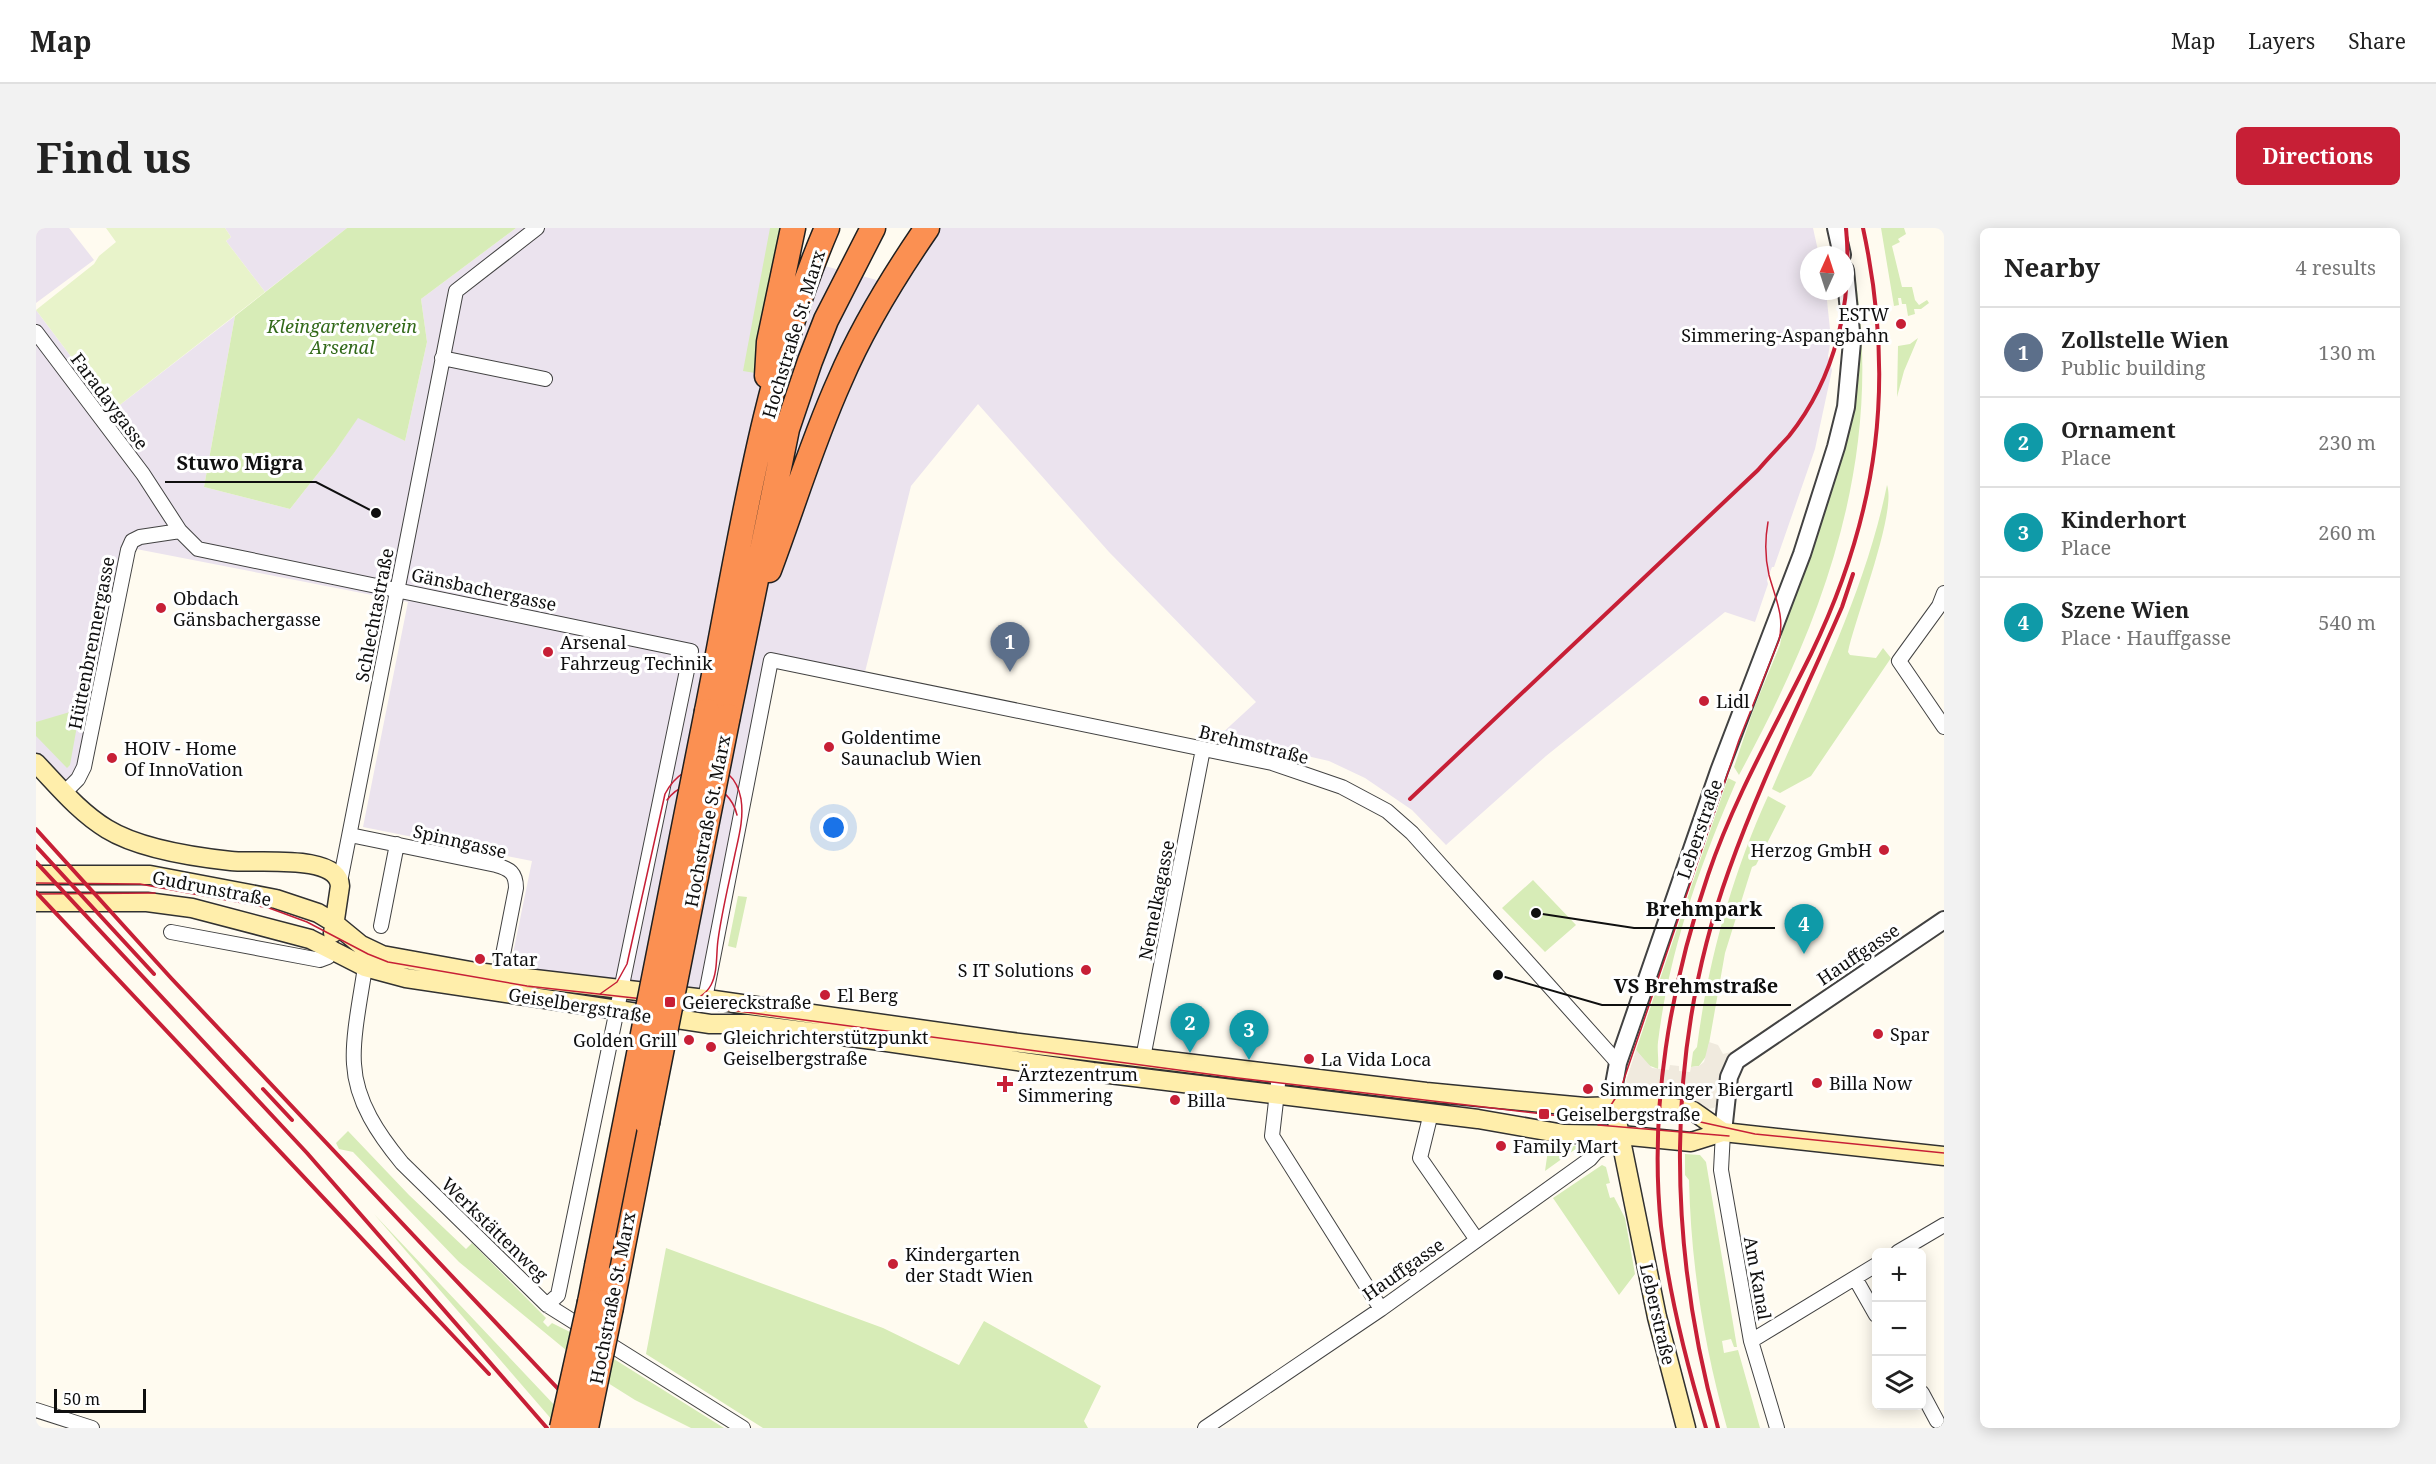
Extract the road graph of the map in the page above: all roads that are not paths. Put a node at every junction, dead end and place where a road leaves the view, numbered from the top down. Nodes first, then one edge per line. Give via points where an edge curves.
1 (537, 228) edge
2 (794, 228) edge
3 (827, 228) edge
4 (873, 228) edge
5 (927, 228) edge
6 (1836, 228) edge
7 (1840, 246) edge
8 (1848, 300) edge
9 (36, 332) edge
10 (442, 358) junction
11 (545, 380) dead end
12 (763, 434) junction
13 (180, 531) junction
14 (198, 549) joint
15 (397, 589) junction
16 (1944, 593) edge
17 (742, 642) junction
18 (1944, 727) edge
19 (1203, 749) junction
20 (36, 763) edge
21 (64, 793) junction
22 (350, 835) junction
23 (397, 844) junction
24 (36, 875) edge
25 (340, 882) junction
26 (36, 902) edge
27 (1944, 920) edge
28 (333, 922) junction
29 (381, 926) dead end
30 (171, 932) dead end
31 (332, 948) junction
32 (369, 959) junction
33 (499, 975) junction
34 (621, 988) junction
35 (705, 999) junction
36 (617, 1010) junction
37 (1143, 1058) junction
38 (1618, 1063) junction
39 (1279, 1075) junction
40 (1276, 1094) junction
41 (1614, 1106) junction
42 (1431, 1113) junction
43 (1723, 1132) junction
44 (1620, 1136) junction
45 (1944, 1156) edge
46 (1944, 1225) edge
47 (1477, 1240) junction
48 (1905, 1248) edge
49 (1872, 1267) edge
50 (1855, 1278) junction
51 (547, 1305) junction
52 (1381, 1309) junction
53 (1872, 1309) edge
54 (1751, 1341) junction
55 (1926, 1401) edge
56 (36, 1410) edge
57 (1936, 1422) edge
58 (92, 1428) edge
59 (562, 1428) edge
60 (586, 1428) edge
61 (743, 1428) edge
62 (1206, 1428) edge
63 (1686, 1428) edge
64 (1777, 1428) edge

1 - 10 street, Schlechtastraße via 456,291
2 - 12 highway via 769,342
3 - 12 highway, Hochstraße St. Marx via 795,315
4 - 17 highway, Hochstraße St. Marx via 826,320 798,394 777,472
5 - 17 highway via 863,331 840,379
6 - 7 street
8 - 38 street, Leberstraße via 1851,342 1846,407 1836,447 1802,554 1719,771
9 - 13 street, Faradaygasse via 143,474
10 - 11 street
10 - 15 street, Schlechtastraße
12 - 59 highway, Hochstraße St. Marx, bridge
13 - 14 street, Faradaygasse
13 - 21 street, Hüttenbrennergasse via 140,537 127,552 83,771
14 - 15 street, Gänsbachergasse
15 - 22 street, Schlechtastraße
15 - 34 street, Gänsbachergasse via 691,651
16 - 18 street via 1939,606 1899,661
17 - 60 highway, Hochstraße St. Marx, bridge
19 - 35 street, Brehmstraße via 771,660
19 - 37 street, Nemelkagasse
19 - 38 street, Brehmstraße via 1272,763 1342,786 1387,811 1412,833
20 - 21 main road
21 - 25 main road via 96,822 132,841 226,861 316,865 333,872
22 - 23 street, Spinngasse
22 - 25 street, Schlechtastraße
23 - 29 street
23 - 33 street, Spinngasse via 496,865 513,874 516,888
24 - 28 main road, Gudrunstraße via 150,875 287,902
25 - 28 main road
26 - 31 main road, Gudrunstraße via 175,904
27 - 43 street, Hauffgasse via 1736,1061 1729,1077
28 - 31 main road
28 - 32 main road, Gudrunstraße via 362,945
30 - 31 street via 320,960 328,957
31 - 32 main road, Gudrunstraße
32 - 33 main road, Geiselbergstraße via 395,958
32 - 36 main road, Geiselbergstraße via 406,978
32 - 51 street, Werkstättenweg via 354,1065 374,1126 402,1163
33 - 34 main road, Geiselbergstraße
34 - 35 main road, Geiselbergstraße
34 - 36 street
35 - 37 main road, Geiselbergstraße
36 - 40 main road, Geiselbergstraße
36 - 51 street via 558,1296
37 - 39 main road, Geiselbergstraße
38 - 41 street, Leberstraße
39 - 40 street
39 - 41 main road, Geiselbergstraße via 1492,1099
40 - 42 main road, Geiselbergstraße
40 - 52 street via 1272,1136
41 - 43 main road, Geiselbergstraße via 1656,1105 1693,1111
41 - 44 main road, Leberstraße
42 - 44 main road, Geiselbergstraße via 1564,1134
42 - 47 street via 1420,1158
43 - 44 main road, Geiselbergstraße via 1691,1142
43 - 45 main road, Geiselbergstraße
43 - 54 street, Am Kanal via 1721,1170
44 - 47 street, Hauffgasse
44 - 63 main road, Leberstraße via 1657,1317
46 - 48 street
47 - 52 street, Hauffgasse
49 - 50 street
50 - 53 street
50 - 54 street
51 - 61 street, Werkstättenweg
52 - 62 street, Hauffgasse
54 - 64 street, Am Kanal
55 - 57 street
56 - 58 street

